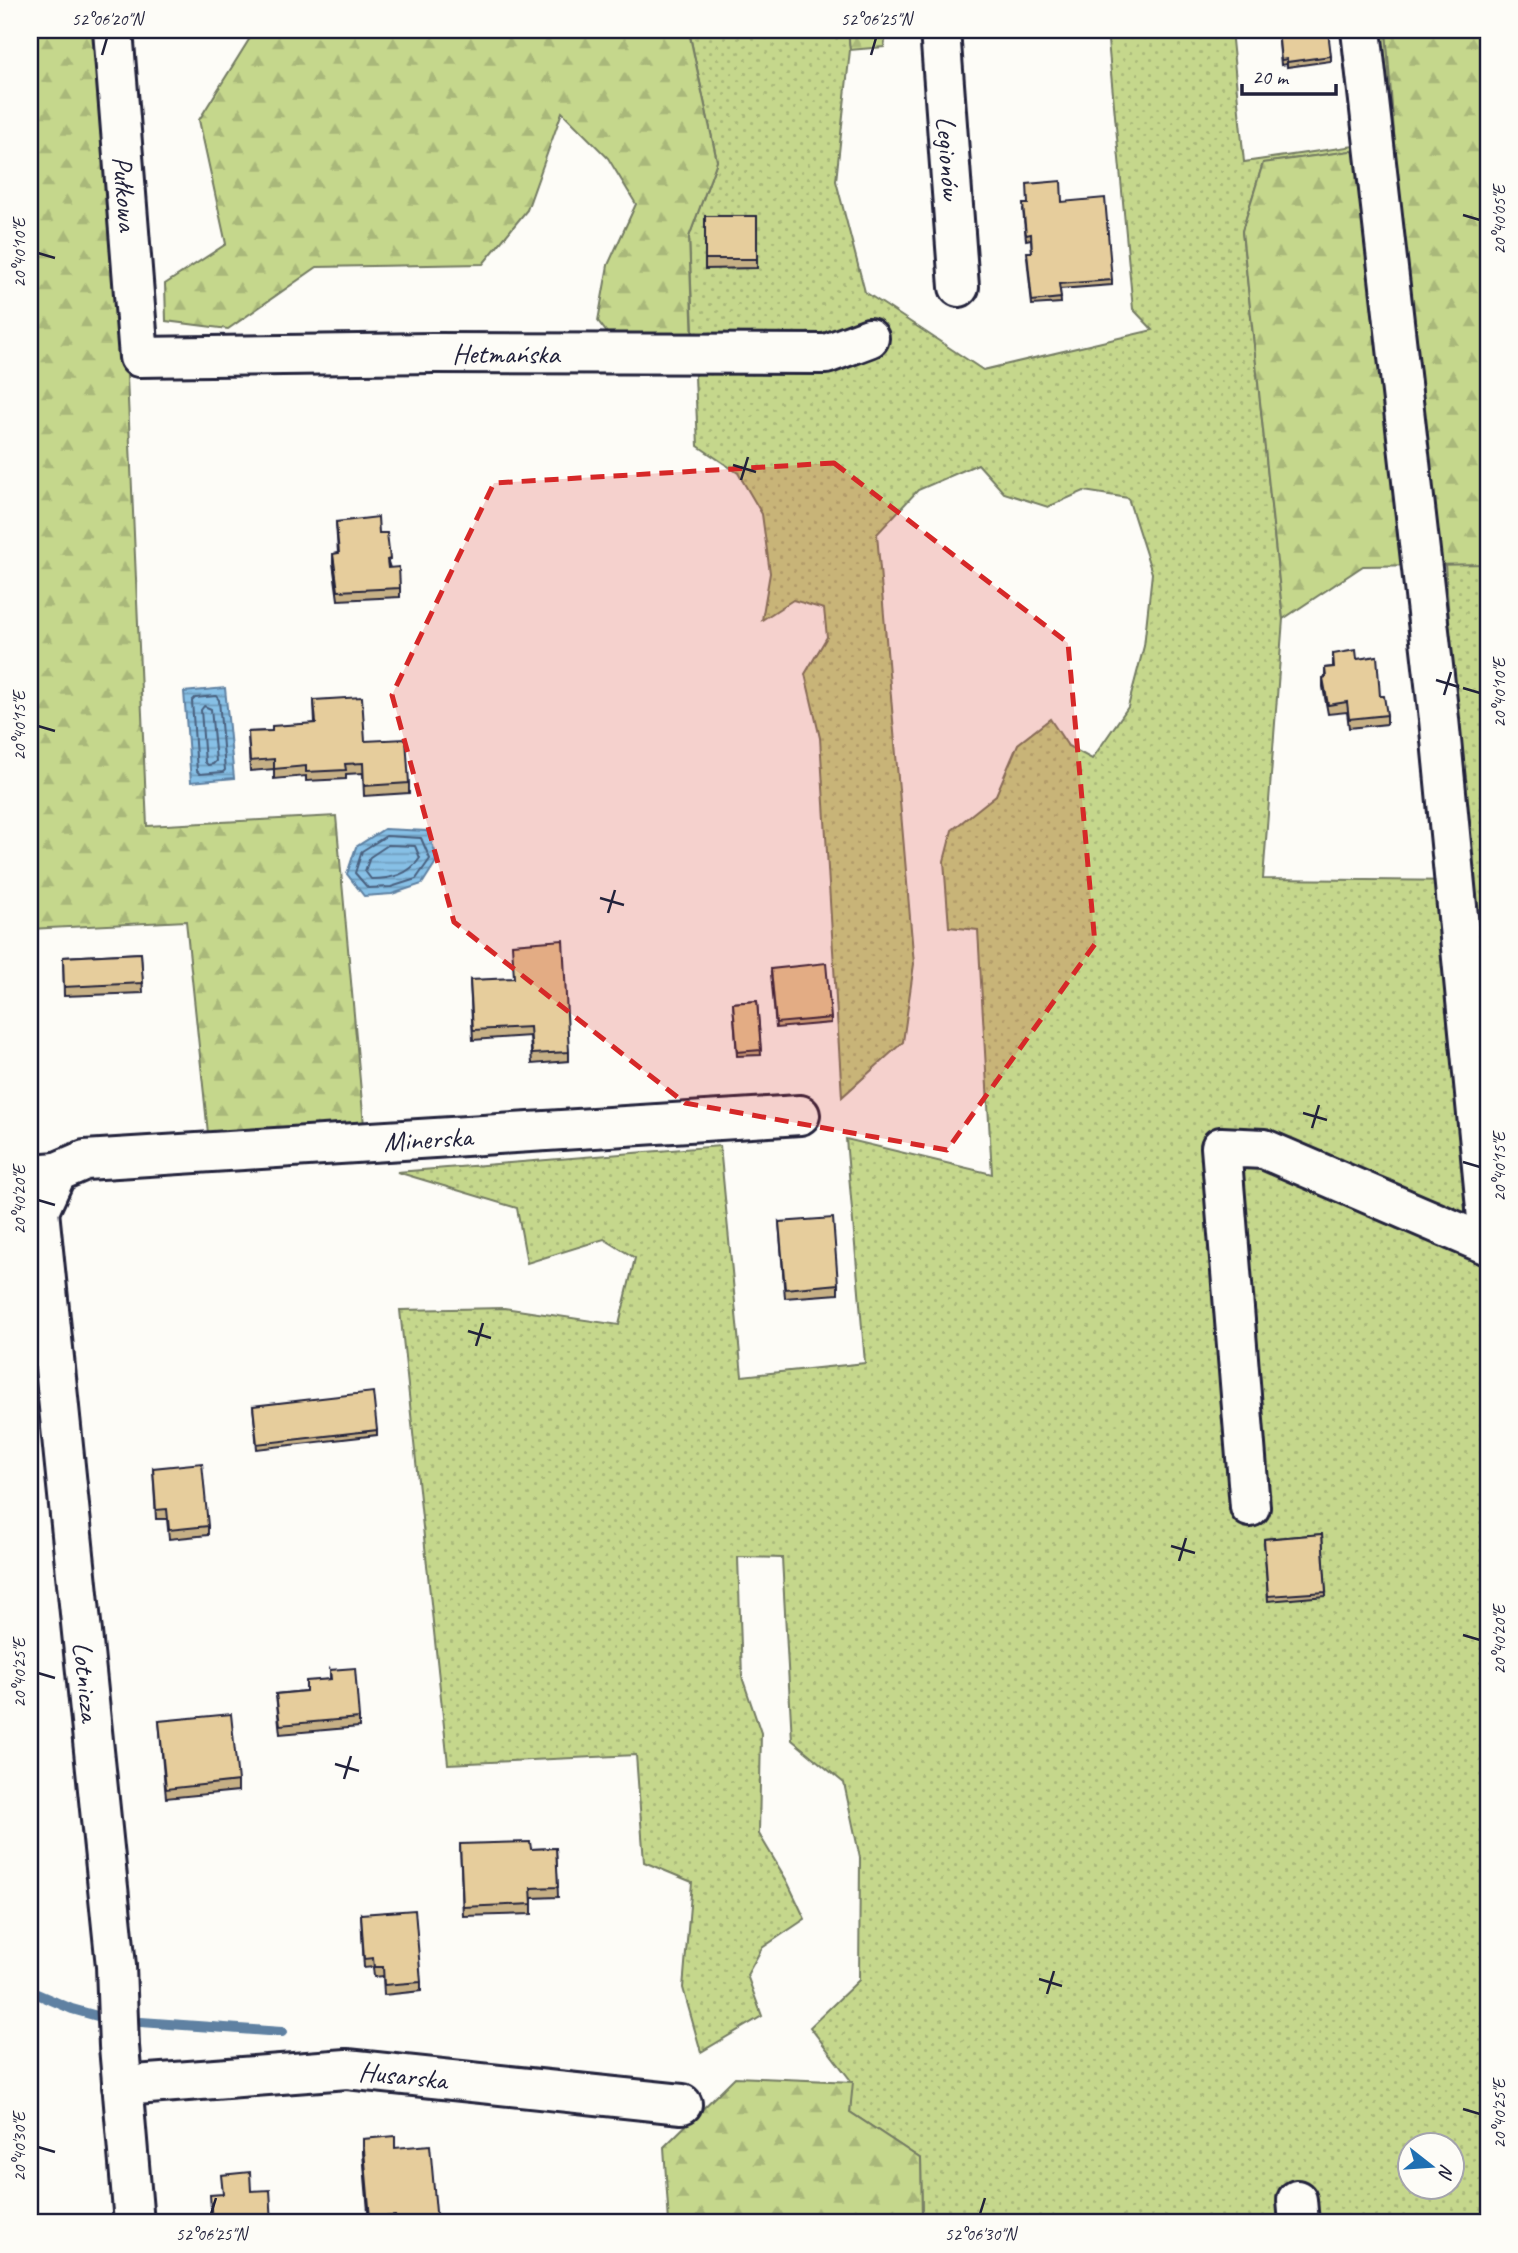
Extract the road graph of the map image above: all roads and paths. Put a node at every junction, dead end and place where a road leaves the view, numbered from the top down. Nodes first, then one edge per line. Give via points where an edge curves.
1 (113, 30) edge
2 (940, 30) edge
3 (1361, 30) edge
4 (959, 287) dead end
5 (869, 338) dead end
6 (139, 357) joint
7 (800, 1115) dead end
8 (43, 1173) edge
9 (1488, 1229) edge
10 (1488, 1245) edge
11 (1250, 1507) dead end
12 (122, 2085) junction
13 (682, 2104) dead end
14 (134, 2223) edge

1 - 6 street, Pułkowa
2 - 4 street, Legionów
3 - 9 street via 1439,719
5 - 6 street, Hetmańska via 826,354
7 - 8 street, Minerska via 85,1160
8 - 12 street, Lotnicza via 38,1211 116,1966
10 - 11 street via 1264,1149 1220,1147
12 - 13 street, Husarska via 347,2069
12 - 14 street, Lotnicza

